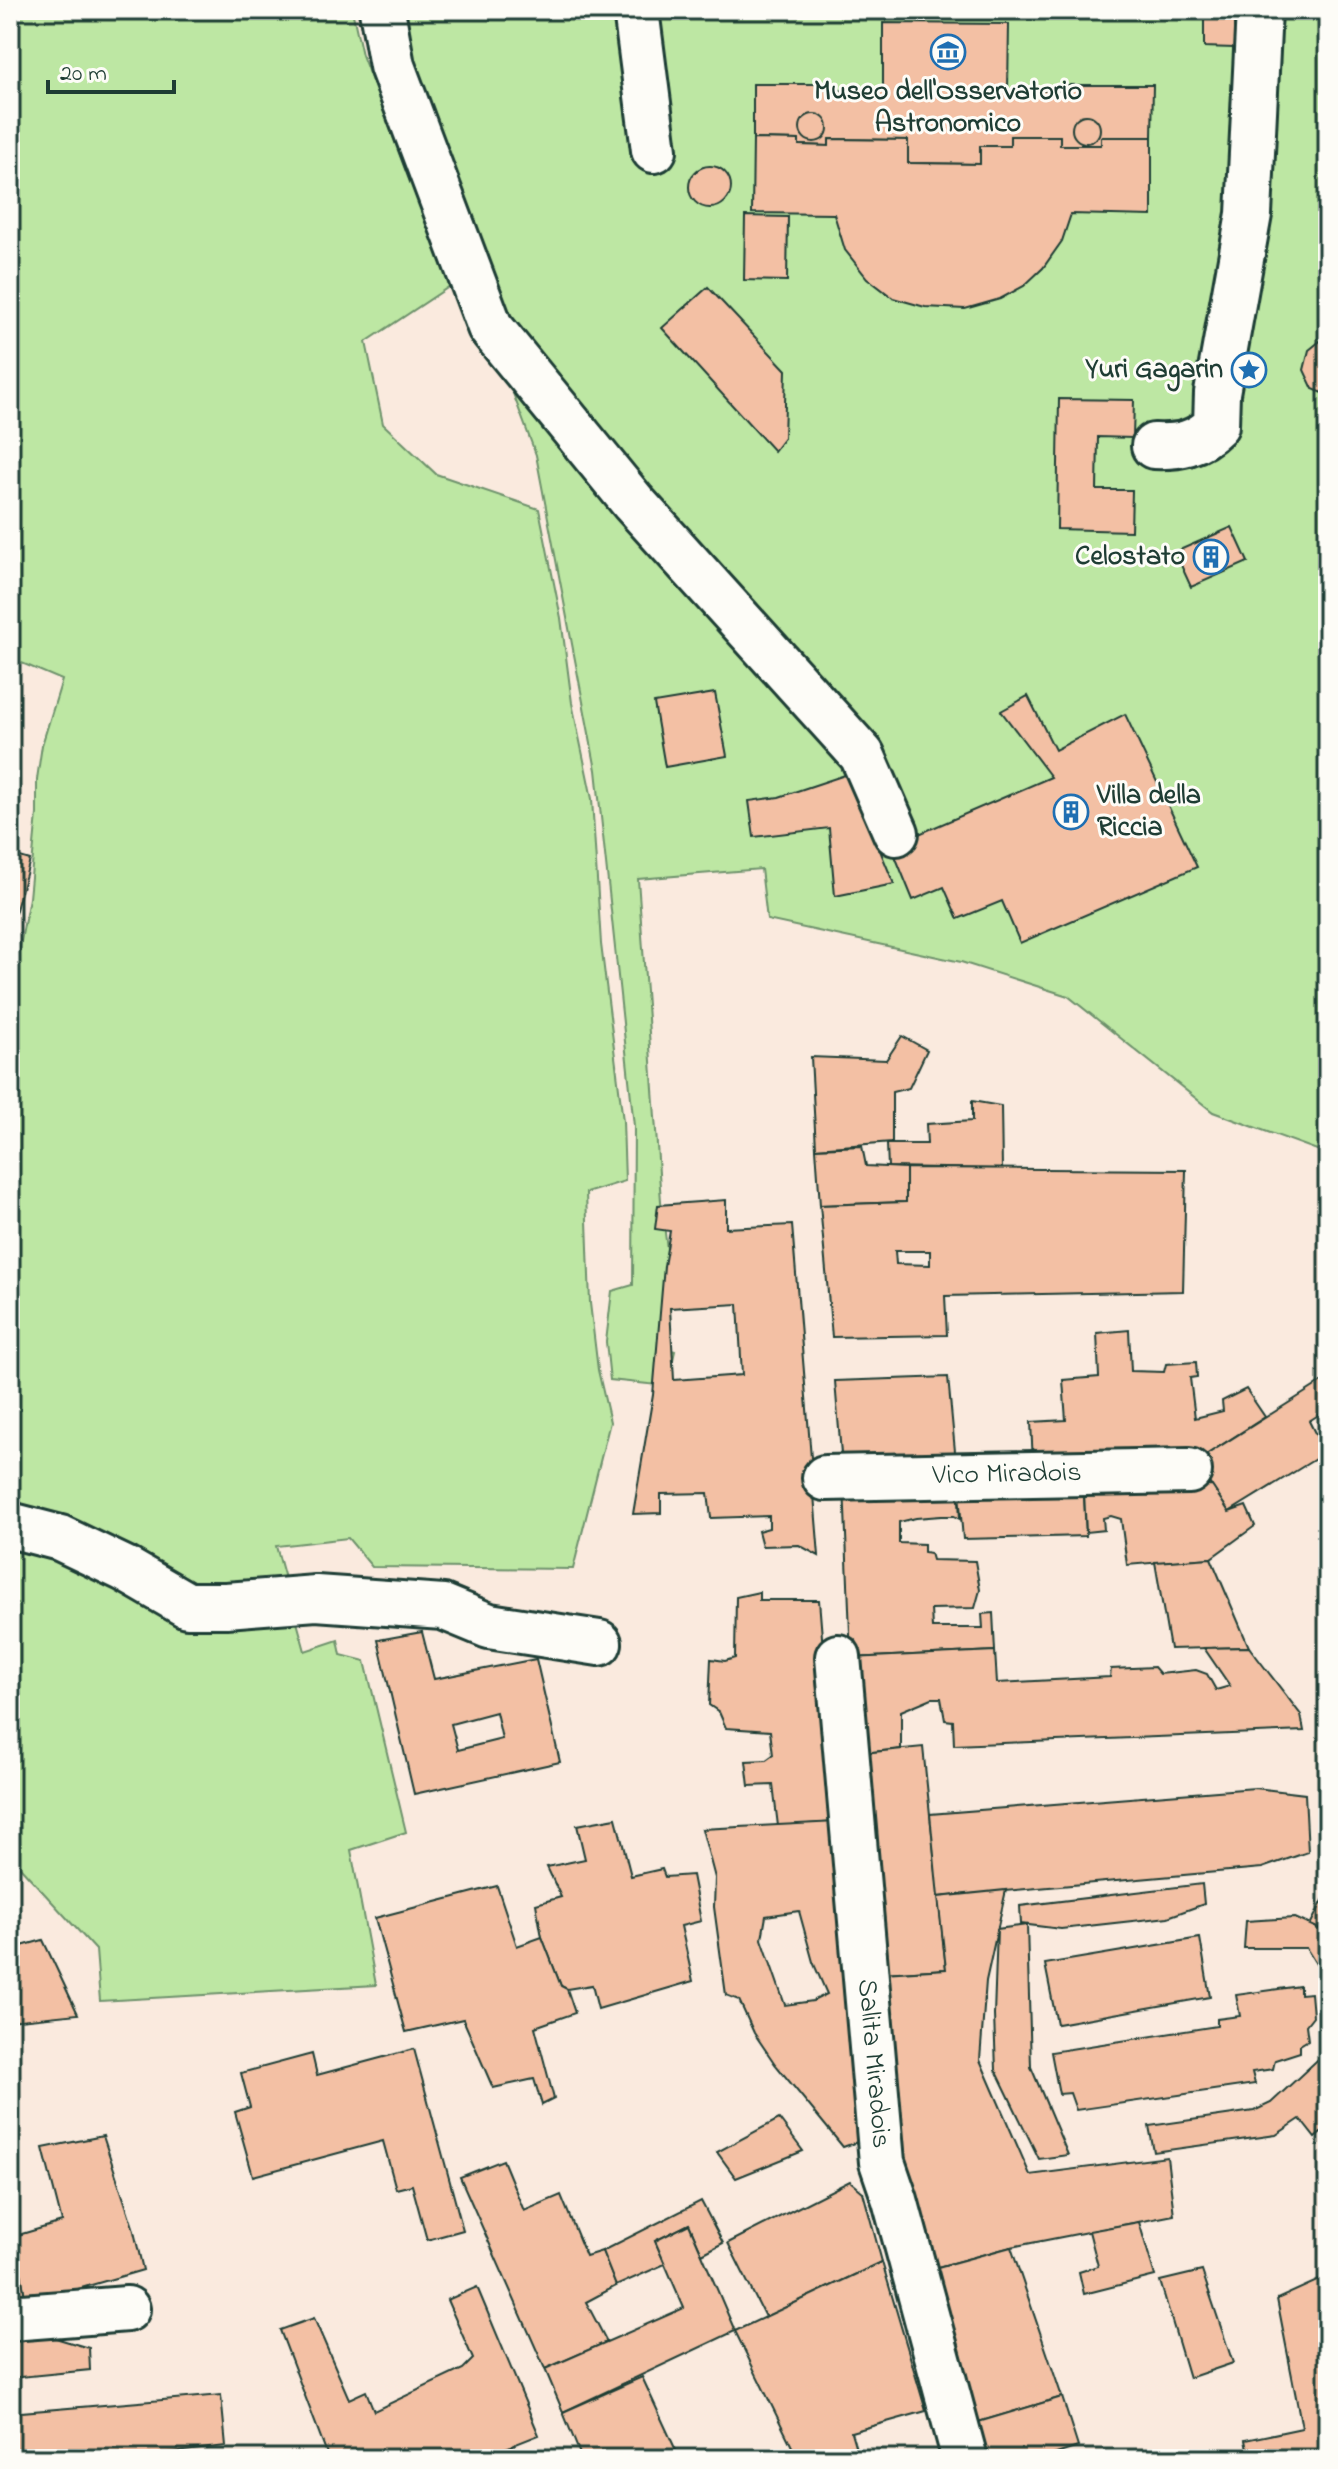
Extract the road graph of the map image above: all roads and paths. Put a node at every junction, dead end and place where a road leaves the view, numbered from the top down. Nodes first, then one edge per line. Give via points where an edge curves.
1 (382, 10) edge
2 (636, 10) edge
3 (1259, 10) edge
4 (654, 150) dead end
5 (1154, 446) dead end
6 (896, 833) dead end
7 (1189, 1471) dead end
8 (825, 1478) dead end
9 (10, 1525) edge
10 (599, 1643) dead end
11 (838, 1657) dead end
12 (127, 2309) dead end
13 (10, 2318) edge
14 (965, 2459) edge

1 - 6 street via 392,66 490,327 633,502 862,755
2 - 4 street
3 - 5 street via 1249,214 1216,425 1188,444
7 - 8 street, Vico Miradois
9 - 10 street via 60,1538 187,1605 316,1598 443,1607 489,1626
11 - 14 street, Salita Miradois via 882,2162
12 - 13 street

